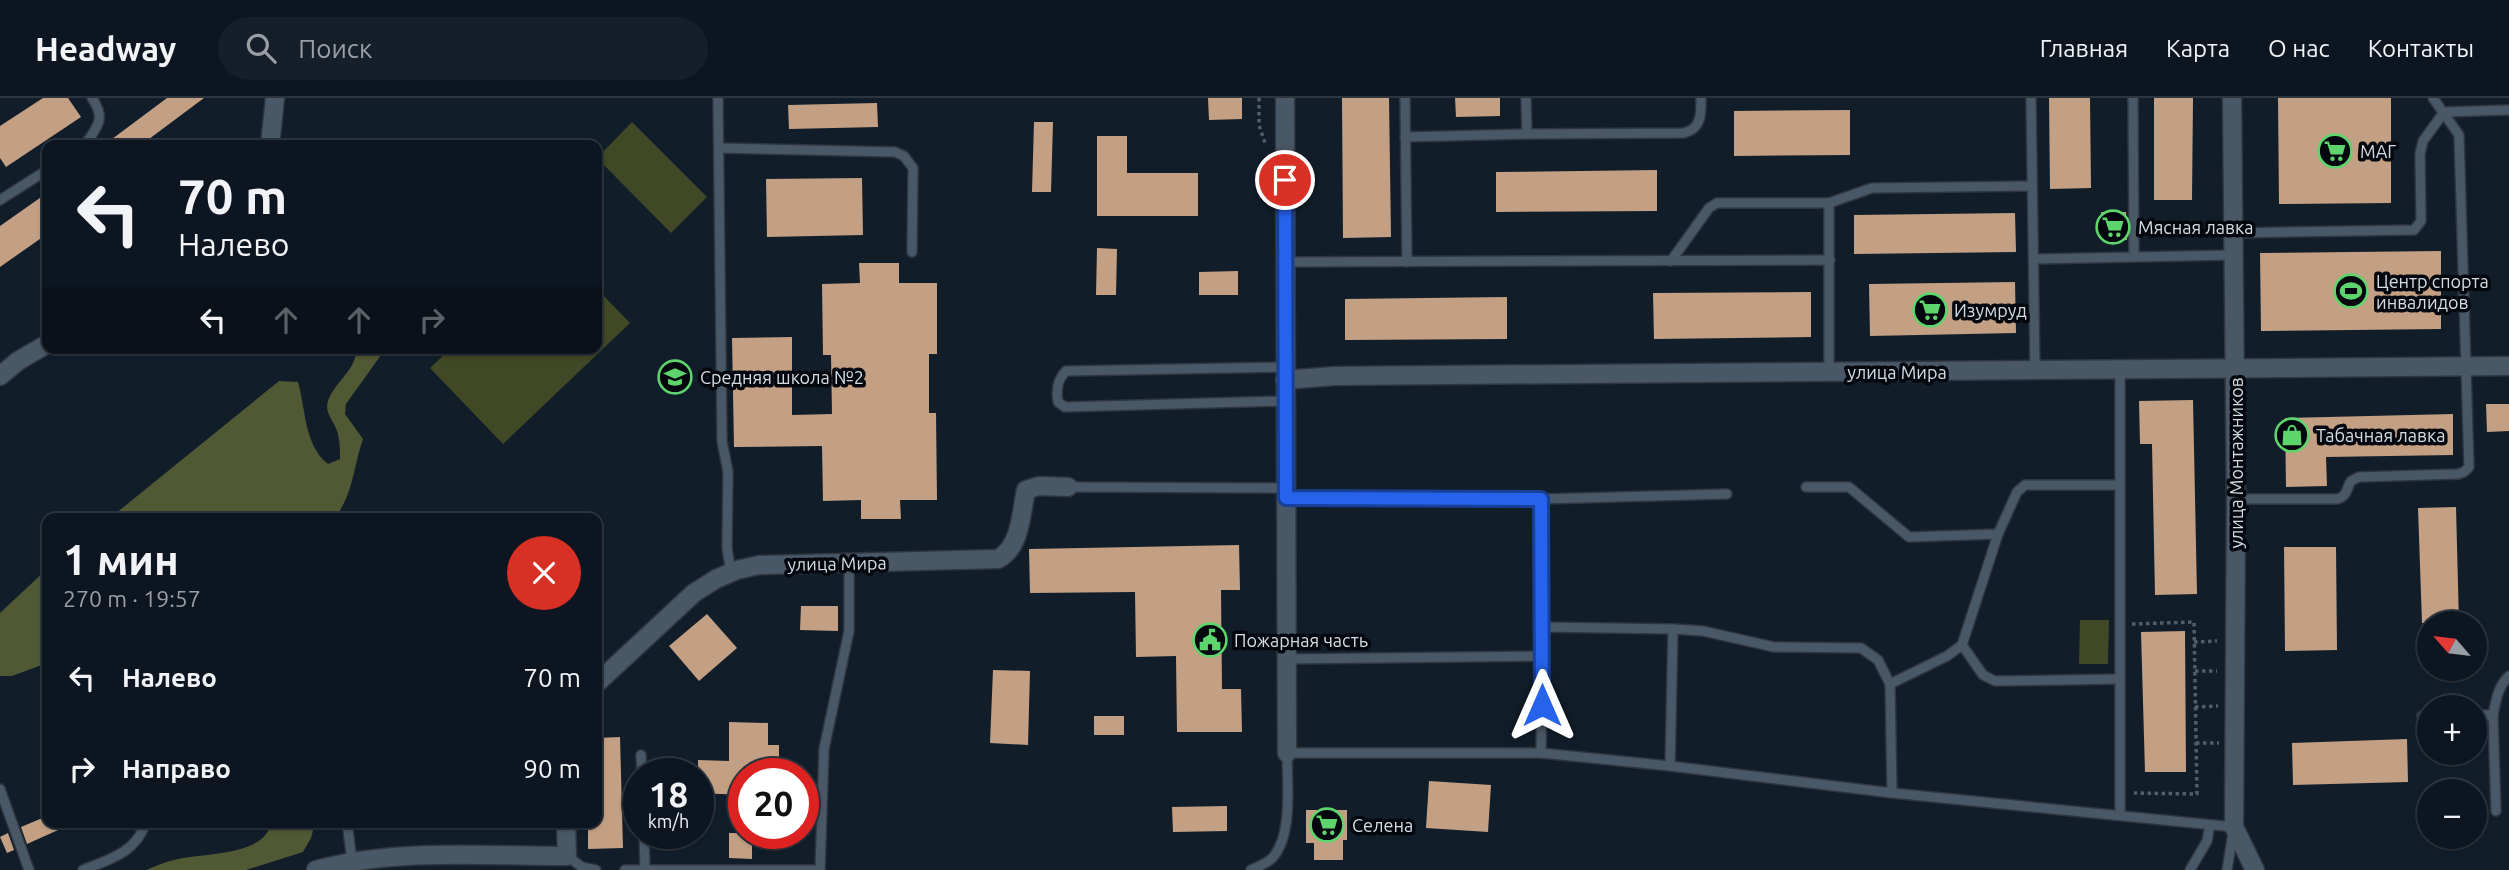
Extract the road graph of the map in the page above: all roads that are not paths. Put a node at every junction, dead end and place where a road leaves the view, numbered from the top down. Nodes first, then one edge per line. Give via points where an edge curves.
1 (92, 98) edge
2 (275, 98) edge
3 (718, 98) edge
4 (1285, 98) edge
5 (1405, 98) edge
6 (1526, 98) edge
7 (1701, 98) edge
8 (2031, 98) edge
9 (2133, 98) edge
10 (2232, 98) edge
11 (2432, 98) edge
12 (2509, 110) edge
13 (2444, 112) junction
14 (1527, 134) junction
15 (1405, 138) junction
16 (88, 140) edge
17 (270, 140) edge
18 (720, 148) junction
19 (42, 173) edge
20 (2032, 186) junction
21 (0, 200) edge
22 (1829, 203) junction
23 (2233, 233) junction
24 (912, 252) dead end
25 (2233, 255) junction
26 (2134, 257) junction
27 (2034, 259) junction
28 (1830, 260) junction
29 (1671, 261) junction
30 (1286, 262) junction
31 (1407, 262) junction
32 (42, 347) edge
33 (2509, 366) edge
34 (2466, 367) junction
35 (2236, 369) junction
36 (2120, 370) junction
37 (2035, 371) junction
38 (1829, 372) junction
39 (1285, 374) junction
40 (0, 376) edge
41 (1286, 401) junction
42 (2120, 485) junction
43 (1806, 487) dead end
44 (1068, 488) joint
45 (1286, 493) junction
46 (1727, 494) dead end
47 (1541, 499) junction
48 (2236, 499) junction
49 (1998, 534) junction
50 (849, 563) junction
51 (731, 573) junction
52 (1542, 627) junction
53 (1673, 629) junction
54 (1962, 645) junction
55 (1542, 656) junction
56 (1287, 659) junction
57 (2509, 676) edge
58 (602, 678) edge
59 (2120, 679) junction
60 (1890, 684) junction
61 (2487, 715) edge
62 (2493, 715) junction
63 (1287, 753) junction
64 (1541, 753) junction
65 (641, 755) dead end
66 (641, 758) edge
67 (1670, 766) junction
68 (0, 789) edge
69 (1892, 793) junction
70 (2496, 811) dead end
71 (2120, 815) junction
72 (2210, 825) junction
73 (2234, 827) junction
74 (143, 828) edge
75 (347, 828) edge
76 (566, 828) edge
77 (644, 849) edge
78 (567, 856) junction
79 (349, 865) edge
80 (29, 870) edge
81 (83, 870) edge
82 (316, 870) edge
83 (596, 870) edge
84 (625, 870) edge
85 (645, 870) edge
86 (820, 870) edge
87 (1251, 870) edge
88 (2190, 870) edge
89 (2227, 870) edge
90 (2255, 870) edge

1 - 16 lane via 100,110 99,125
2 - 17 street
3 - 18 lane
4 - 30 street
5 - 15 lane
6 - 14 lane
7 - 14 lane via 1699,123 1684,133
8 - 20 lane
9 - 26 lane
10 - 23 street, улица Монтажников
11 - 13 lane
12 - 13 lane
13 - 23 lane via 2423,141 2421,221 2414,230
13 - 34 lane via 2459,135
14 - 15 lane
15 - 31 lane
18 - 24 lane via 895,152 904,156 913,167
18 - 51 lane via 722,441 728,472 726,548
19 - 21 lane
20 - 22 lane via 1872,188
20 - 27 lane
22 - 28 lane
22 - 29 lane via 1717,204 1709,208
23 - 25 street, улица Монтажников
25 - 26 lane
25 - 35 street, улица Монтажников
26 - 27 lane
27 - 37 lane
28 - 29 lane
28 - 38 lane
29 - 31 lane
30 - 31 lane
30 - 39 street
32 - 40 street
33 - 34 street, улица Мира
34 - 35 street, улица Мира
34 - 48 lane via 2470,460 2464,472 2359,477 2337,499
35 - 36 street, улица Мира
35 - 48 street, улица Монтажников
36 - 37 street, улица Мира
36 - 42 lane
37 - 38 street, улица Мира
38 - 39 street, улица Мира
39 - 41 street
39 - 41 lane via 1066,371 1059,377 1057,394 1065,407
41 - 45 street
42 - 49 lane via 2025,485 2017,492
42 - 59 lane
43 - 49 lane via 1849,487 1909,537
44 - 45 lane
44 - 50 street, улица Мира via 1026,489 1014,542 998,559
45 - 47 lane
45 - 56 street
46 - 47 lane
47 - 52 lane
48 - 73 street, улица Монтажников
49 - 54 lane
50 - 51 street, улица Мира via 759,565
50 - 86 lane via 849,631 824,749
51 - 58 street, улица Мира via 694,593
52 - 53 lane
52 - 55 lane
53 - 60 lane via 1774,647 1861,648 1878,660
53 - 67 lane
54 - 59 lane via 1983,675 1995,681
54 - 60 lane
55 - 56 lane
55 - 64 lane
56 - 63 street
57 - 62 lane via 2497,695
59 - 71 lane
60 - 69 lane
61 - 62 lane
62 - 70 lane
63 - 64 lane
63 - 87 lane via 1282,842 1273,858
64 - 67 lane
65 - 66 lane
67 - 69 lane
68 - 80 lane
69 - 71 lane
71 - 72 lane
72 - 73 lane
72 - 88 lane via 2207,841
73 - 89 lane
73 - 90 street
74 - 81 lane via 125,853
75 - 79 lane
76 - 78 street
77 - 85 lane
78 - 79 street via 392,856
78 - 83 lane
79 - 82 street
84 - 85 lane
85 - 86 lane

